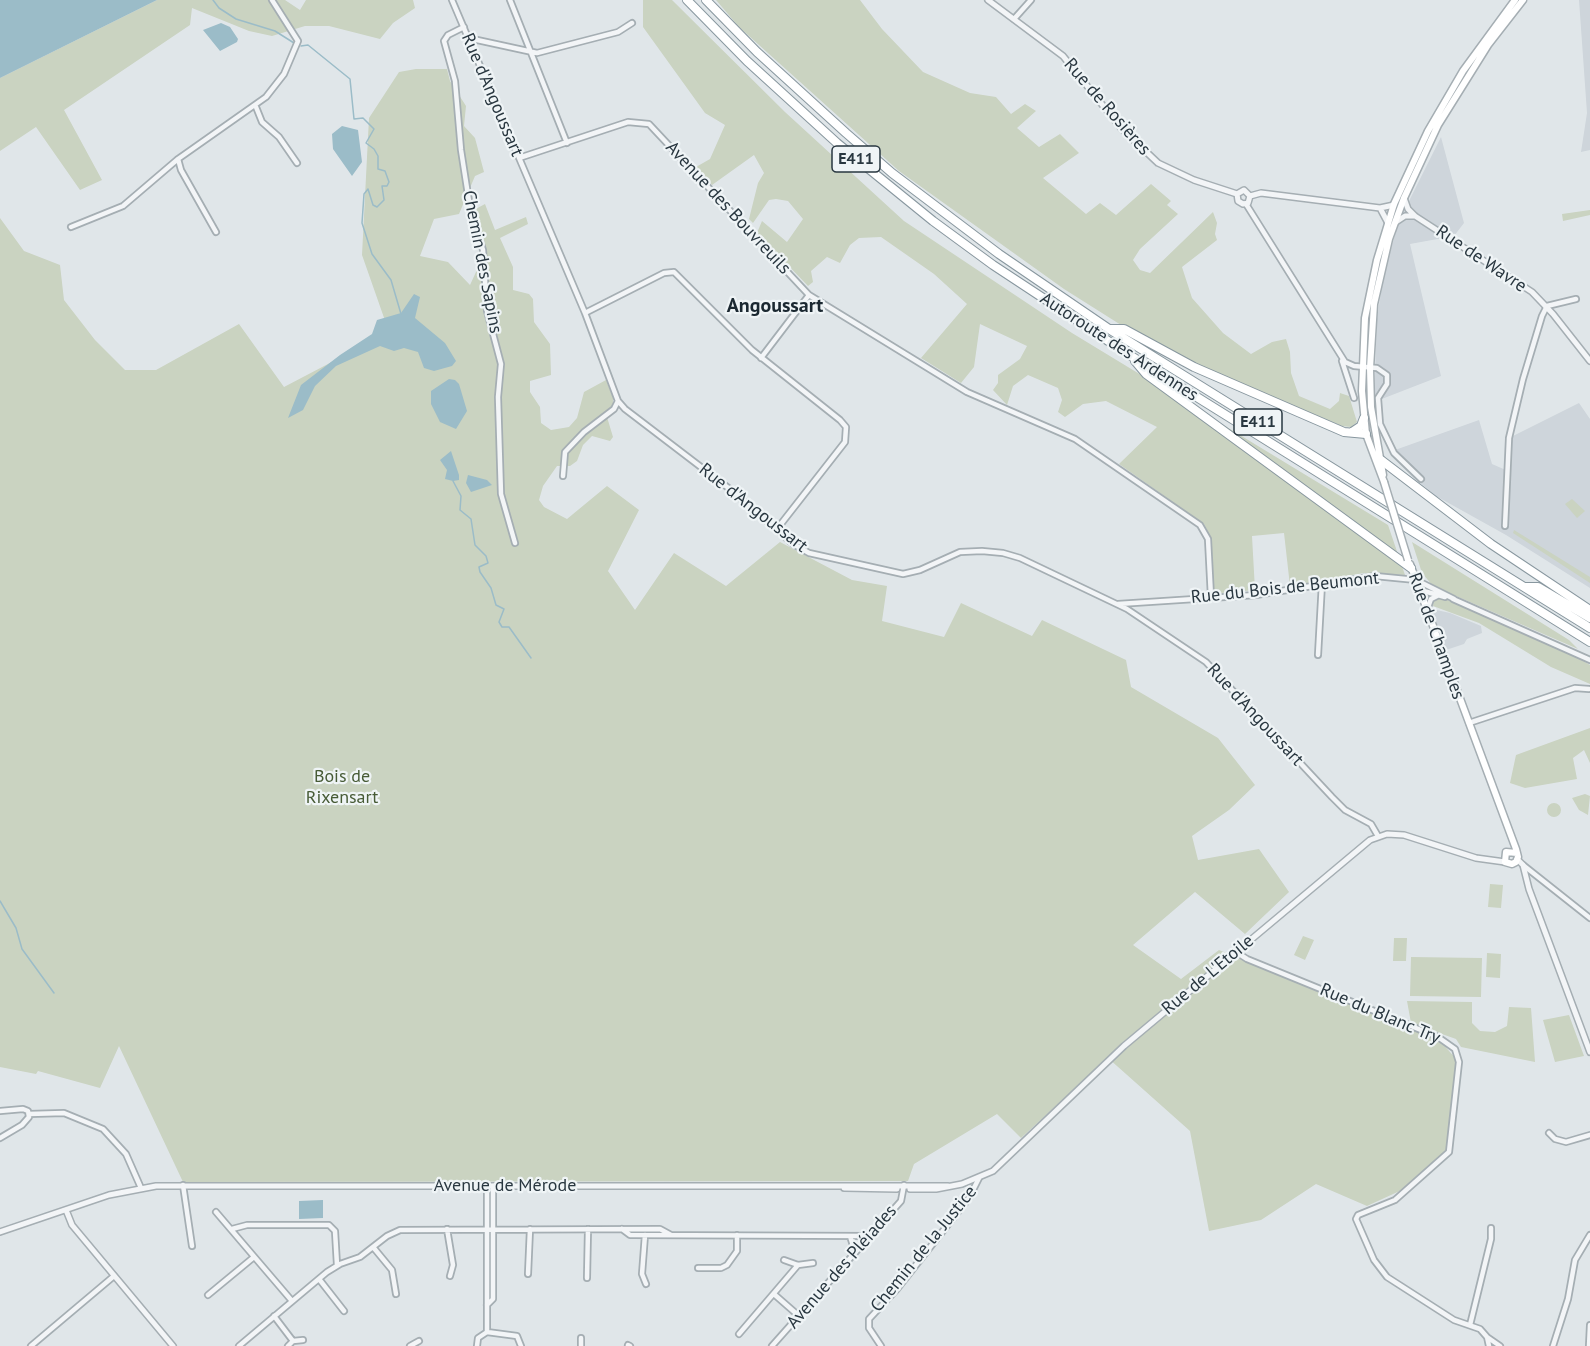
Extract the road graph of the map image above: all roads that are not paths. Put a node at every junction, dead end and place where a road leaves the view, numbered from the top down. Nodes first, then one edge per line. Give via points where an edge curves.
1 (273, 0) edge
2 (452, 0) edge
3 (510, 0) edge
4 (687, 0) edge
5 (706, 0) edge
6 (988, 0) edge
7 (1031, 0) edge
8 (1515, 0) edge
9 (1523, 0) edge
10 (1014, 19) junction
11 (632, 23) dead end
12 (464, 27) junction
13 (468, 38) junction
14 (533, 53) junction
15 (256, 107) junction
16 (567, 143) junction
17 (519, 158) junction
18 (178, 159) junction
19 (297, 163) dead end
20 (1237, 194) junction
21 (1250, 195) junction
22 (1404, 198) junction
23 (1246, 204) junction
24 (1397, 207) junction
25 (1380, 208) junction
26 (1415, 216) junction
27 (1390, 224) junction
28 (71, 227) dead end
29 (216, 232) dead end
30 (809, 295) junction
31 (1576, 299) dead end
32 (1547, 306) junction
33 (585, 313) junction
34 (1109, 329) junction
35 (1131, 356) junction
36 (760, 358) junction
37 (1342, 358) junction
38 (1590, 361) edge
39 (1362, 368) junction
40 (1370, 368) junction
41 (1354, 398) dead end
42 (618, 401) junction
43 (1364, 418) junction
44 (1350, 433) junction
45 (1366, 434) junction
46 (1381, 460) junction
47 (1380, 471) junction
48 (563, 476) dead end
49 (1403, 479) junction
50 (1421, 479) dead end
51 (1388, 480) junction
52 (1505, 526) dead end
53 (777, 529) junction
54 (514, 543) dead end
55 (1410, 564) junction
56 (1416, 580) junction
57 (1322, 583) junction
58 (1523, 586) junction
59 (1420, 590) junction
60 (1439, 595) junction
61 (1211, 597) junction
62 (1454, 599) junction
63 (1118, 604) junction
64 (1427, 610) junction
65 (1590, 610) edge
66 (1590, 618) edge
67 (1590, 628) edge
68 (1590, 642) edge
69 (1318, 655) dead end
70 (1590, 660) edge
71 (1589, 689) edge
72 (1468, 723) junction
73 (1378, 836) junction
74 (1510, 838) junction
75 (1507, 852) junction
76 (1516, 858) junction
77 (1493, 860) junction
78 (1505, 861) junction
79 (1523, 865) junction
80 (1524, 872) junction
81 (1590, 918) edge
82 (1236, 952) junction
83 (1590, 1053) edge
84 (0, 1111) edge
85 (29, 1114) junction
86 (1549, 1133) dead end
87 (1590, 1135) edge
88 (0, 1138) edge
89 (979, 1178) junction
90 (183, 1185) junction
91 (490, 1186) junction
92 (904, 1187) junction
93 (141, 1188) junction
94 (66, 1210) junction
95 (216, 1212) dead end
96 (1491, 1228) dead end
97 (232, 1229) junction
98 (447, 1229) junction
99 (490, 1229) junction
100 (530, 1229) junction
101 (588, 1229) junction
102 (622, 1229) junction
103 (0, 1232) edge
104 (645, 1235) junction
105 (671, 1235) junction
106 (737, 1235) junction
107 (850, 1235) junction
108 (1590, 1235) edge
109 (870, 1236) junction
110 (192, 1246) dead end
111 (373, 1247) junction
112 (855, 1252) junction
113 (254, 1257) junction
114 (784, 1260) dead end
115 (813, 1263) dead end
116 (337, 1265) junction
117 (798, 1265) junction
118 (698, 1268) dead end
119 (528, 1274) dead end
120 (114, 1276) junction
121 (450, 1276) dead end
122 (587, 1278) dead end
123 (319, 1279) junction
124 (646, 1284) dead end
125 (396, 1294) dead end
126 (208, 1295) dead end
127 (775, 1295) junction
128 (292, 1301) junction
129 (345, 1311) dead end
130 (799, 1316) junction
131 (274, 1317) junction
132 (1470, 1325) junction
133 (1590, 1325) edge
134 (487, 1332) junction
135 (739, 1334) dead end
136 (1487, 1337) junction
137 (581, 1338) dead end
138 (303, 1340) dead end
139 (293, 1341) junction
140 (419, 1341) dead end
141 (33, 1344) edge
142 (173, 1346) edge
143 (239, 1346) edge
144 (288, 1346) edge
145 (410, 1346) edge
146 (477, 1346) edge
147 (521, 1346) edge
148 (581, 1346) edge
149 (772, 1346) edge
150 (880, 1346) edge
151 (1489, 1346) edge
152 (1500, 1346) edge
153 (1553, 1346) edge
154 (1589, 1346) edge

1 - 15 street via 298,42 284,74
2 - 12 street, Rue d'Angoussart
3 - 14 street
4 - 35 highway, Autoroute des Ardennes / E411 via 791,102 885,183 993,265
5 - 34 highway, Autoroute des Ardennes / E411 via 799,91 892,173 999,254
6 - 10 street, Rue de Rosières
7 - 10 street
8 - 24 main road via 1444,102
9 - 22 main road via 1468,75 1438,125
10 - 20 street, Rue de Rosières via 1063,56 1121,128 1152,158 1184,176
11 - 14 street via 618,33
12 - 13 street, Rue d'Angoussart
12 - 54 street, Chemin des Sapins via 444,41 455,81 471,214 483,250 488,312 501,364 501,494
13 - 14 street
13 - 17 street, Rue d'Angoussart
14 - 16 street
15 - 18 street
15 - 19 street via 262,122 279,137
16 - 17 street, Avenue des Bouvreuils
16 - 30 street, Avenue des Bouvreuils via 628,122 649,124
17 - 33 street, Rue d'Angoussart
18 - 28 street via 123,206
18 - 29 street
20 - 21 street via 1244,190
20 - 23 street via 1238,201
21 - 23 street
21 - 25 street via 1261,193
22 - 24 main road
22 - 26 street, Rue de Wavre
23 - 37 street
24 - 25 street
24 - 27 main road
25 - 27 street
26 - 27 street, Rue de Wavre via 1401,217
26 - 32 street, Rue de Wavre via 1515,279
27 - 39 main road via 1368,300
27 - 40 main road via 1374,304
30 - 36 street
30 - 61 street, Avenue des Bouvreuils via 968,393 1075,439 1194,520 1208,539
31 - 32 street
32 - 38 street, Rue de Wavre
32 - 52 street via 1509,438
33 - 36 street via 664,273 674,272
33 - 42 street, Rue d'Angoussart
34 - 44 highway via 1124,329 1194,367
34 - 58 highway, Autoroute des Ardennes / E411
35 - 55 highway via 1146,374
35 - 68 highway, Autoroute des Ardennes / E411
36 - 53 street via 840,420 847,434 845,442
37 - 39 street via 1348,365
37 - 41 street
39 - 40 street
39 - 43 main road
40 - 46 main road via 1371,414
40 - 50 street via 1387,375 1377,405 1387,441
42 - 48 street via 614,409 568,448
42 - 53 street, Rue d'Angoussart
43 - 44 highway via 1361,426
43 - 45 main road
44 - 45 highway
45 - 47 main road via 1372,439
46 - 47 main road
46 - 49 highway
47 - 51 main road, Rue de Champles
49 - 51 highway
49 - 65 highway
51 - 55 main road, Rue de Champles, bridge
53 - 63 street, Rue d'Angoussart via 809,553 898,574 920,570 965,552 1014,556
55 - 56 main road, Rue de Champles
56 - 57 street, Rue du Bois de Beumont via 1375,576
56 - 59 main road, Rue de Champles
56 - 62 street
57 - 61 street, Rue du Bois de Beumont via 1256,595
57 - 69 street
58 - 66 highway via 1538,587
58 - 67 highway, Autoroute des Ardennes / E411
59 - 60 street
59 - 64 main road, Rue de Champles
60 - 62 street
60 - 64 street via 1431,599
61 - 63 street, Rue du Bois de Beumont
62 - 70 street
63 - 73 street, Rue d'Angoussart via 1206,662 1332,797 1345,810 1371,824
64 - 72 main road, Rue de Champles
71 - 72 street via 1575,688
72 - 74 main road, Rue de Champles
73 - 77 street via 1404,835
73 - 82 street, Rue de L'Etoile
74 - 75 main road, Rue de Champles
74 - 76 main road, Rue de Champles
75 - 76 main road
75 - 77 street
75 - 78 main road, Rue de Champles
76 - 78 main road
76 - 79 street
76 - 80 street
77 - 78 street
79 - 80 street
79 - 81 street
80 - 83 street
82 - 89 street, Rue de L'Etoile via 1124,1046 1004,1162
82 - 132 street, Rue du Blanc Try via 1438,1037 1455,1049 1459,1062 1449,1152 1395,1200 1356,1217 1374,1260 1387,1277 1449,1317
84 - 85 street via 15,1108
85 - 88 street via 22,1125
85 - 93 street via 64,1113 103,1130 126,1154
86 - 87 street via 1566,1142
89 - 92 street, Rue de L'Etoile via 948,1186
89 - 150 street, Chemin de la Justice via 969,1198 897,1289 868,1319
90 - 91 street, Avenue de Mérode
90 - 93 street, Avenue de Mérode
90 - 110 street
91 - 92 street, Avenue de Mérode
91 - 99 street
92 - 109 street, Avenue des Pléiades via 901,1201
93 - 94 street, Avenue de Mérode
94 - 103 street, Avenue de Mérode
94 - 120 street via 72,1225
95 - 97 street
96 - 132 street
97 - 113 street
97 - 116 street via 247,1225 329,1225 335,1232
98 - 99 street
98 - 111 street via 400,1230
98 - 121 street via 453,1265
99 - 100 street
99 - 134 street
100 - 101 street
100 - 119 street
101 - 102 street
101 - 122 street
102 - 104 street via 627,1235
102 - 105 street via 663,1229
104 - 105 street
104 - 124 street via 642,1274
105 - 106 street
106 - 107 street
106 - 118 street via 737,1251 727,1265
107 - 109 street
107 - 112 street
108 - 153 street via 1575,1260
109 - 112 street, Avenue des Pléiades
111 - 116 street via 360,1257
111 - 125 street via 392,1270
112 - 130 street, Avenue des Pléiades
113 - 126 street
113 - 128 street
114 - 117 street
115 - 117 street
116 - 123 street
117 - 127 street
120 - 141 street
120 - 142 street
123 - 128 street
123 - 129 street
127 - 130 street
127 - 135 street
128 - 131 street
130 - 149 street, Avenue des Pléiades
131 - 139 street
131 - 143 street
132 - 136 street
133 - 154 street
134 - 146 street via 478,1338
134 - 147 street via 518,1336
136 - 151 street
136 - 152 street
137 - 148 street
138 - 139 street
139 - 144 street
140 - 145 street

